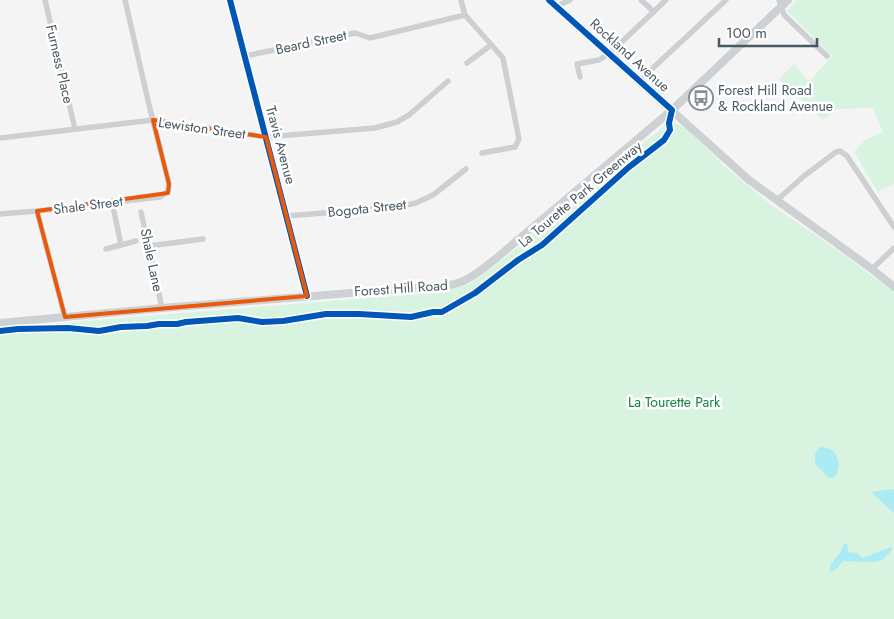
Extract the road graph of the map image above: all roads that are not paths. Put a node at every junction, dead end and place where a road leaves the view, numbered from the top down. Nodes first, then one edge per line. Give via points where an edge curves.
1 (45, 0) edge
2 (125, 0) edge
3 (230, 0) edge
4 (461, 0) edge
5 (549, 0) edge
6 (570, 0) edge
7 (640, 0) edge
8 (666, 0) edge
9 (726, 0) edge
10 (788, 0) edge
11 (780, 3) edge
12 (557, 6) junction
13 (654, 12) junction
14 (465, 15) junction
15 (491, 45) junction
16 (610, 53) junction
17 (245, 56) junction
18 (827, 56) dead end
19 (467, 63) dead end
20 (580, 77) dead end
21 (448, 80) dead end
22 (639, 81) junction
23 (672, 110) junction
24 (152, 120) junction
25 (76, 129) junction
26 (266, 137) junction
27 (0, 138) edge
28 (482, 153) dead end
29 (466, 169) dead end
30 (777, 200) junction
31 (112, 202) junction
32 (37, 211) junction
33 (141, 212) dead end
34 (0, 214) edge
35 (287, 216) junction
36 (894, 227) edge
37 (203, 239) dead end
38 (136, 241) dead end
39 (121, 245) junction
40 (149, 246) junction
41 (894, 248) edge
42 (106, 249) dead end
43 (872, 269) junction
44 (894, 287) edge
45 (307, 296) junction
46 (162, 308) junction
47 (65, 317) junction
48 (0, 323) edge

1 - 25 street, Furness Place
2 - 24 street
3 - 17 street, Travis Avenue
4 - 14 street
5 - 12 street, Rockland Avenue
6 - 12 street
7 - 13 street
8 - 13 street
9 - 22 street
10 - 11 street, Forest Hill Road
11 - 18 street via 784,15
11 - 23 street, Forest Hill Road
12 - 16 street, Rockland Avenue
13 - 16 street
14 - 15 street
14 - 17 street, Beard Street via 370,38 355,33
15 - 19 street
15 - 28 street via 503,58 520,139 515,147
16 - 20 street via 599,60 577,64
16 - 22 street, Rockland Avenue
17 - 26 street, Travis Avenue
21 - 26 street, Lewiston Street via 418,109 385,126
22 - 23 street, Rockland Avenue
23 - 30 street, Rockland Avenue via 749,180
23 - 45 street, Forest Hill Road via 537,225 464,281 450,285
24 - 25 street, Lewiston Street
24 - 26 street, Lewiston Street
24 - 31 street, Shale Street via 169,184 168,191 160,197
25 - 27 street, Lewiston Street
26 - 35 street, Travis Avenue
29 - 35 street, Bogota Street via 433,195 416,203
30 - 36 street via 840,151 847,156
30 - 43 street, Rockland Avenue
31 - 32 street, Shale Street
31 - 39 street
32 - 34 street, Shale Street
32 - 47 street
33 - 40 street, Shale Lane
35 - 45 street, Travis Avenue
37 - 40 street
38 - 39 street
39 - 42 street
40 - 46 street, Shale Lane
41 - 43 street
43 - 44 street, Rockland Avenue
45 - 46 street, Forest Hill Road
46 - 47 street, Forest Hill Road
47 - 48 street, Forest Hill Road

